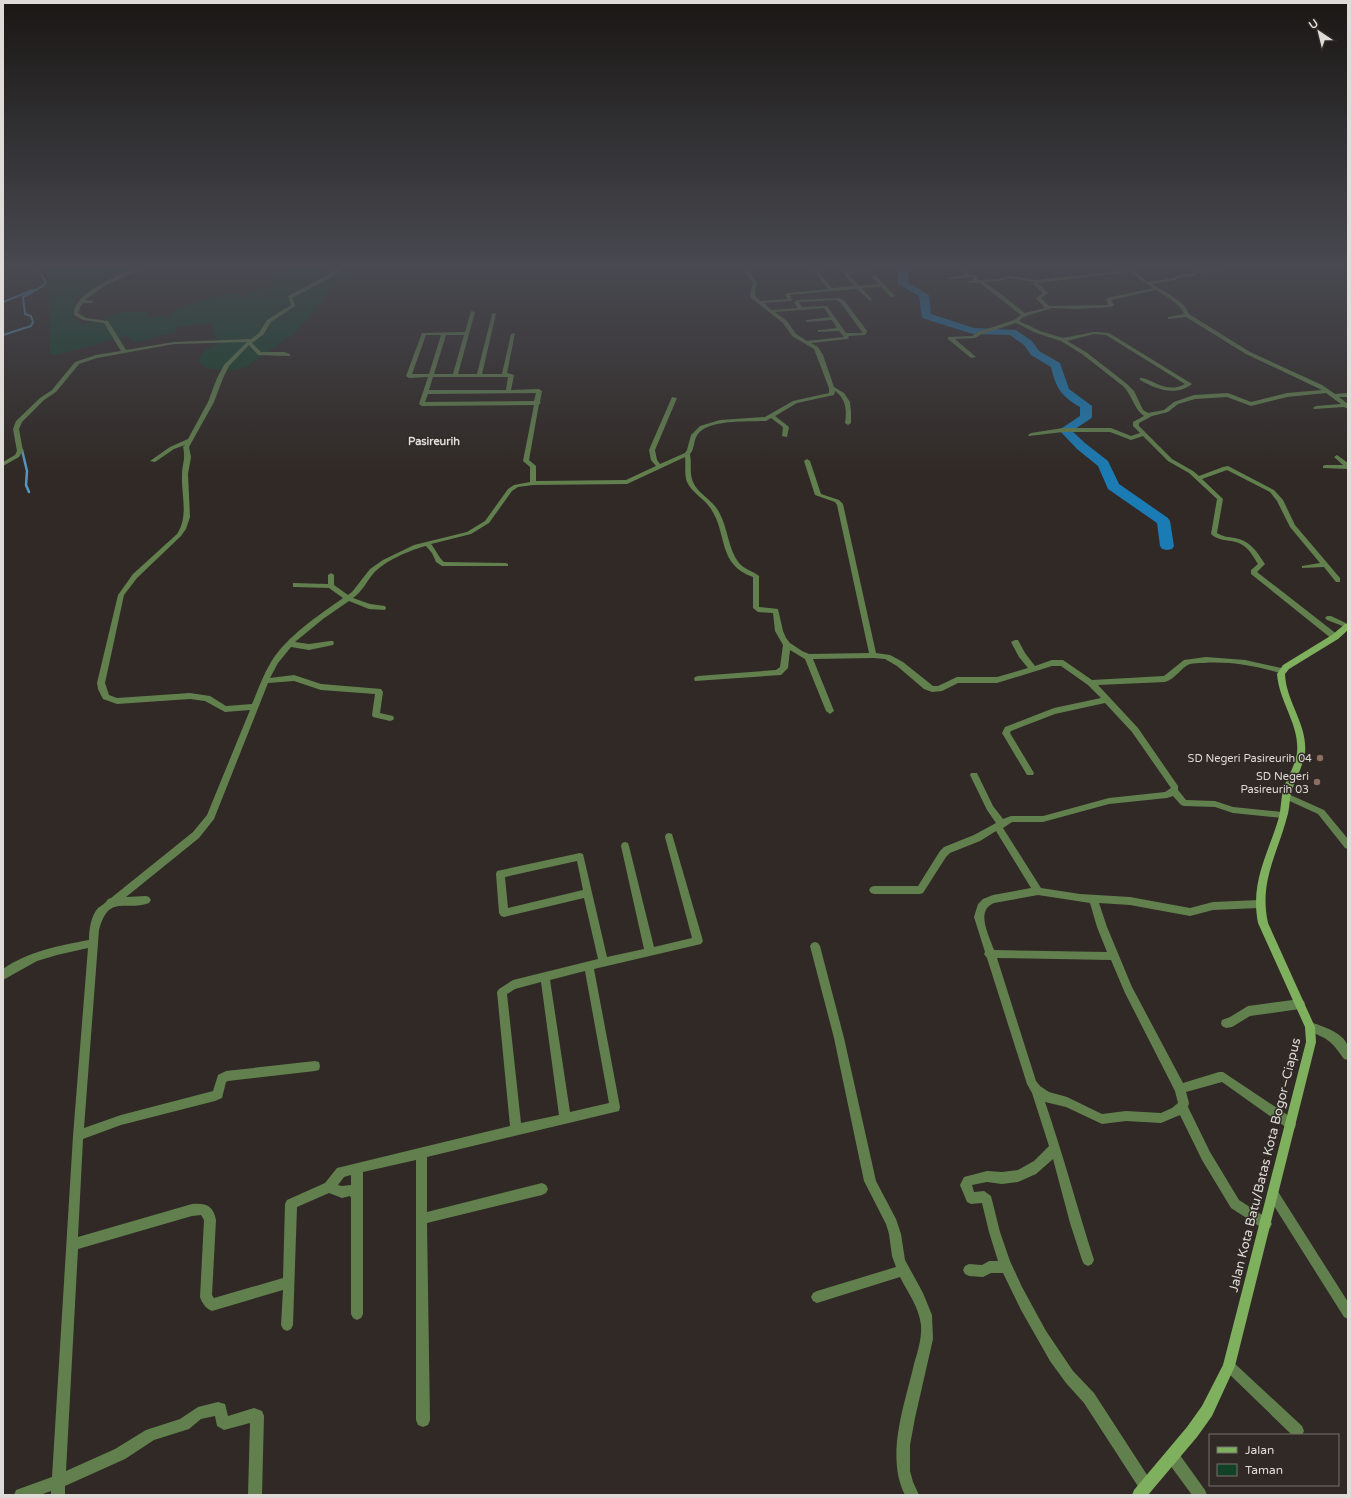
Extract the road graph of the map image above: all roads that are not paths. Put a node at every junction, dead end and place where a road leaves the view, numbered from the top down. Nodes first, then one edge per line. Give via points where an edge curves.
1 (444, 334) edge
2 (513, 334) dead end
3 (112, 335) edge
4 (260, 335) edge
5 (424, 335) edge
6 (466, 335) edge
7 (489, 335) edge
8 (794, 335) edge
9 (845, 335) edge
10 (978, 335) edge
11 (1047, 335) edge
12 (1086, 335) edge
13 (1108, 335) edge
14 (1219, 335) edge
15 (1063, 340) junction
16 (250, 341) junction
17 (808, 342) junction
18 (1231, 342) junction
19 (1242, 342) dead end
20 (124, 352) junction
21 (288, 355) dead end
22 (973, 357) dead end
23 (479, 375) junction
24 (504, 375) junction
25 (431, 376) junction
26 (455, 376) junction
27 (1142, 378) dead end
28 (832, 388) junction
29 (1176, 389) junction
30 (483, 391) junction
31 (508, 391) junction
32 (1327, 391) junction
33 (426, 392) junction
34 (1348, 395) edge
35 (1335, 396) junction
36 (674, 398) dead end
37 (1191, 399) junction
38 (538, 403) junction
39 (480, 404) junction
40 (1348, 406) edge
41 (1316, 408) dead end
42 (772, 416) junction
43 (1150, 416) junction
44 (848, 423) dead end
45 (1144, 434) junction
46 (1031, 435) dead end
47 (785, 436) dead end
48 (190, 440) junction
49 (687, 454) junction
50 (1337, 457) dead end
51 (153, 461) dead end
52 (807, 461) dead end
53 (3, 464) edge
54 (659, 467) junction
55 (1325, 467) dead end
56 (1348, 467) edge
57 (1198, 478) junction
58 (533, 483) junction
59 (427, 543) junction
60 (506, 565) dead end
61 (1325, 565) junction
62 (1304, 567) dead end
63 (331, 575) dead end
64 (1338, 580) dead end
65 (295, 585) dead end
66 (331, 586) junction
67 (349, 598) junction
68 (383, 608) dead end
69 (1329, 618) dead end
70 (1348, 626) edge
71 (1334, 637) junction
72 (1015, 642) dead end
73 (330, 643) dead end
74 (289, 644) junction
75 (787, 645) junction
76 (873, 655) junction
77 (808, 658) junction
78 (1033, 668) junction
79 (1283, 671) junction
80 (698, 679) dead end
81 (265, 681) junction
82 (1091, 683) junction
83 (1106, 700) junction
84 (254, 707) junction
85 (830, 711) dead end
86 (390, 718) dead end
87 (1030, 772) dead end
88 (974, 775) dead end
89 (1174, 791) junction
90 (1286, 796) junction
91 (1283, 815) junction
92 (1000, 826) junction
93 (669, 837) dead end
94 (1348, 845) edge
95 (625, 846) dead end
96 (874, 890) dead end
97 (1038, 891) junction
98 (588, 893) junction
99 (1093, 899) junction
100 (146, 900) dead end
101 (111, 902) junction
102 (1259, 904) junction
103 (93, 943) junction
104 (815, 946) dead end
105 (650, 952) junction
106 (989, 954) junction
107 (1114, 956) junction
108 (603, 962) junction
109 (589, 966) junction
110 (3, 975) edge
111 (545, 977) junction
112 (1300, 1004) junction
113 (1226, 1023) dead end
114 (1310, 1027) junction
115 (1348, 1056) edge
116 (315, 1066) dead end
117 (1180, 1089) junction
118 (1036, 1090) junction
119 (1182, 1108) junction
120 (565, 1118) junction
121 (1291, 1124) junction
122 (516, 1130) junction
123 (78, 1136) junction
124 (1055, 1146) junction
125 (421, 1153) junction
126 (357, 1168) junction
127 (329, 1187) junction
128 (542, 1189) dead end
129 (1274, 1194) junction
130 (357, 1197) junction
131 (422, 1219) junction
132 (1266, 1224) junction
133 (72, 1245) junction
134 (1088, 1260) dead end
135 (1006, 1267) junction
136 (904, 1270) junction
137 (969, 1270) dead end
138 (289, 1282) junction
139 (817, 1297) dead end
140 (1348, 1313) edge
141 (357, 1314) dead end
142 (287, 1325) dead end
143 (1229, 1366) junction
144 (423, 1420) dead end
145 (1297, 1431) dead end
146 (1172, 1456) junction
147 (58, 1488) edge
148 (1143, 1491) edge
149 (21, 1495) edge
150 (255, 1495) edge
151 (912, 1495) edge
152 (1200, 1495) edge

1 - 25 street
2 - 24 street
3 - 20 street
4 - 16 street
5 - 25 street via 410,376
6 - 26 street
7 - 23 street
8 - 17 street
9 - 17 street via 846,338
10 - 22 street via 950,338
11 - 15 street
12 - 15 street
13 - 29 street via 1189,384
14 - 18 street
15 - 43 street via 1084,352 1125,385 1141,410
16 - 20 street via 181,342
16 - 21 street via 260,354
16 - 48 street via 227,365 211,402
17 - 28 street via 820,355
18 - 19 street
18 - 32 street via 1269,363 1308,379
20 - 53 street via 85,360 72,367 54,391 19,421 16,430 20,452
23 - 24 street
23 - 26 street
24 - 31 street via 511,375
25 - 26 street
25 - 33 street
27 - 29 street via 1163,390
28 - 42 street via 831,395 795,402
28 - 44 street via 844,395 848,403
29 - 37 street
30 - 31 street
30 - 33 street
30 - 39 street
31 - 38 street via 539,390
32 - 35 street
32 - 37 street via 1287,395 1251,404 1228,395
33 - 39 street via 422,404
34 - 35 street
35 - 40 street
36 - 54 street via 652,450
37 - 43 street via 1176,403 1166,411
38 - 39 street
38 - 58 street via 526,461 533,466
40 - 41 street
42 - 47 street via 786,427
42 - 49 street via 759,420 720,422 702,427 694,435
43 - 45 street via 1135,423
45 - 46 street via 1131,438 1111,430 1065,430
45 - 57 street via 1170,460
48 - 51 street
48 - 84 street via 186,447 188,460 185,474 185,524 179,535 135,576 121,594 101,683 102,689 106,697 117,701 190,696 207,698 225,709
49 - 54 street
49 - 75 street via 693,487 716,511 735,562 743,572 756,576 756,608 776,611 779,631
50 - 56 street
52 - 76 street via 818,495 838,501 840,504
54 - 58 street via 620,483
55 - 56 street
57 - 61 street via 1228,468 1270,490 1280,500 1292,526
57 - 71 street via 1220,499 1214,534 1222,539 1247,545 1262,564 1253,572
58 - 59 street via 516,486 510,490 482,526 469,533
59 - 60 street via 442,564
59 - 67 street via 385,561 372,571 359,590
61 - 62 street
61 - 64 street
63 - 66 street
65 - 66 street
66 - 67 street
67 - 68 street via 370,608
67 - 74 street
69 - 70 street
70 - 71 main road
71 - 79 main road
72 - 78 street
73 - 74 street via 309,647
74 - 81 street
75 - 77 street
75 - 80 street via 784,668 778,673
76 - 77 street
76 - 78 street via 887,657 900,664 927,687 935,689 957,680 997,680
77 - 85 street
78 - 82 street via 1063,663
79 - 82 street via 1250,662 1195,661 1185,663 1174,675 1165,679
79 - 90 main road, Jalan Kota Batu/Batas Kota Bogor–Ciapus via 1280,679 1299,733 1302,751
81 - 84 street
81 - 86 street via 294,678 321,687 378,691 376,715
82 - 83 street
83 - 87 street via 1058,710 1008,729 1006,733
83 - 89 street via 1141,738 1173,783
84 - 101 street via 211,817 190,840
88 - 92 street
89 - 91 street via 1184,804 1215,804 1233,810
89 - 92 street via 1151,798 1108,801 1043,818 1010,819
90 - 91 main road, Jalan Kota Batu/Batas Kota Bogor–Ciapus
90 - 94 street via 1321,812
91 - 102 main road, Jalan Kota Batu/Batas Kota Bogor–Ciapus via 1260,892
92 - 96 street via 947,850 920,890
92 - 97 street
93 - 105 street via 698,941
95 - 105 street
97 - 99 street
97 - 106 street via 993,899 981,907 979,917
98 - 98 street via 504,913 500,874 580,857
98 - 108 street
99 - 102 street via 1130,901 1190,912 1217,905
99 - 107 street
100 - 101 street
101 - 103 street via 98,916
102 - 112 main road, Jalan Kota Batu/Batas Kota Bogor–Ciapus via 1263,924
103 - 110 street via 35,956 20,962
103 - 123 street
104 - 136 street via 839,1038 870,1180 891,1221 899,1260
105 - 108 street
106 - 107 street
106 - 118 street
107 - 117 street via 1128,990
108 - 109 street
109 - 111 street
109 - 120 street via 615,1107
111 - 120 street
111 - 122 street via 513,985 502,992
112 - 113 street via 1248,1011
112 - 114 main road, Jalan Kota Batu/Batas Kota Bogor–Ciapus
114 - 115 street via 1333,1036
114 - 121 main road, Jalan Kota Batu/Batas Kota Bogor–Ciapus via 1311,1042
116 - 123 street via 226,1076 222,1079 218,1094 215,1096 121,1120
117 - 119 street via 1184,1103
117 - 121 street via 1223,1077
118 - 119 street via 1102,1119 1126,1116 1161,1118
118 - 124 street
119 - 132 street via 1206,1156 1233,1200 1241,1209
120 - 122 street
121 - 129 main road, Jalan Kota Batu/Batas Kota Bogor–Ciapus
122 - 125 street
123 - 133 street
124 - 134 street
124 - 135 street via 1039,1166 1029,1173 1012,1178 988,1176 966,1182 971,1198 984,1197 987,1200 991,1222
125 - 126 street
125 - 131 street
126 - 127 street via 341,1172
126 - 130 street
127 - 130 street via 342,1192 353,1190
127 - 138 street via 292,1204
128 - 131 street
129 - 132 main road, Jalan Kota Batu/Batas Kota Bogor–Ciapus
129 - 140 street
130 - 141 street
131 - 144 street
132 - 143 main road, Jalan Kota Batu/Batas Kota Bogor–Ciapus
133 - 138 street via 203,1209 210,1220 206,1297 212,1305
133 - 147 street
135 - 137 street
135 - 148 street via 1043,1339 1068,1376 1089,1398
136 - 139 street
136 - 151 street via 924,1306 928,1326 902,1455 905,1482
138 - 142 street
143 - 145 street
143 - 146 main road, Jalan Kota Batu/Batas Kota Bogor–Ciapus via 1207,1411
146 - 148 main road, Jalan Kota Batu/Batas Kota Bogor–Ciapus
146 - 152 street
147 - 149 street
147 - 150 street via 151,1435 184,1424 198,1414 218,1408 221,1410 223,1423 257,1416

